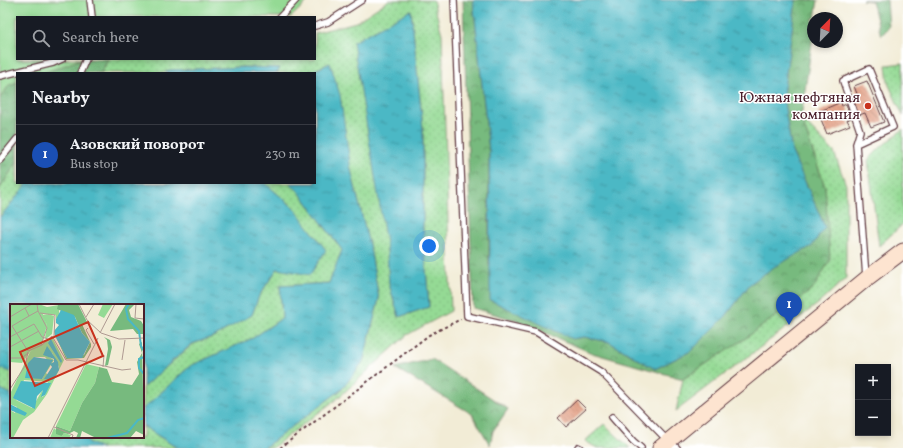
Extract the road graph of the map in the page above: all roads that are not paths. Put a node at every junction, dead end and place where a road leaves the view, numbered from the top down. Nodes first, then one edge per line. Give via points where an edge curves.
1 (90, 0) edge
2 (296, 0) edge
3 (362, 0) edge
4 (454, 0) edge
5 (92, 16) edge
6 (281, 16) edge
7 (316, 26) edge
8 (60, 60) edge
9 (86, 60) edge
10 (16, 72) edge
11 (16, 72) edge
12 (80, 72) edge
13 (0, 76) edge
14 (16, 140) edge
15 (856, 144) junction
16 (0, 160) edge
17 (903, 251) edge
18 (866, 278) junction
19 (612, 417) dead end
20 (668, 446) edge
21 (641, 448) edge

1 - 5 lane
2 - 6 lane
3 - 7 lane via 328,22
4 - 20 lane via 467,316 536,332 601,372
8 - 11 lane
9 - 12 lane
10 - 13 lane
14 - 16 lane
15 - 15 lane via 893,127 869,69 843,82 860,131
15 - 18 lane
17 - 18 street
18 - 20 street
19 - 21 lane

